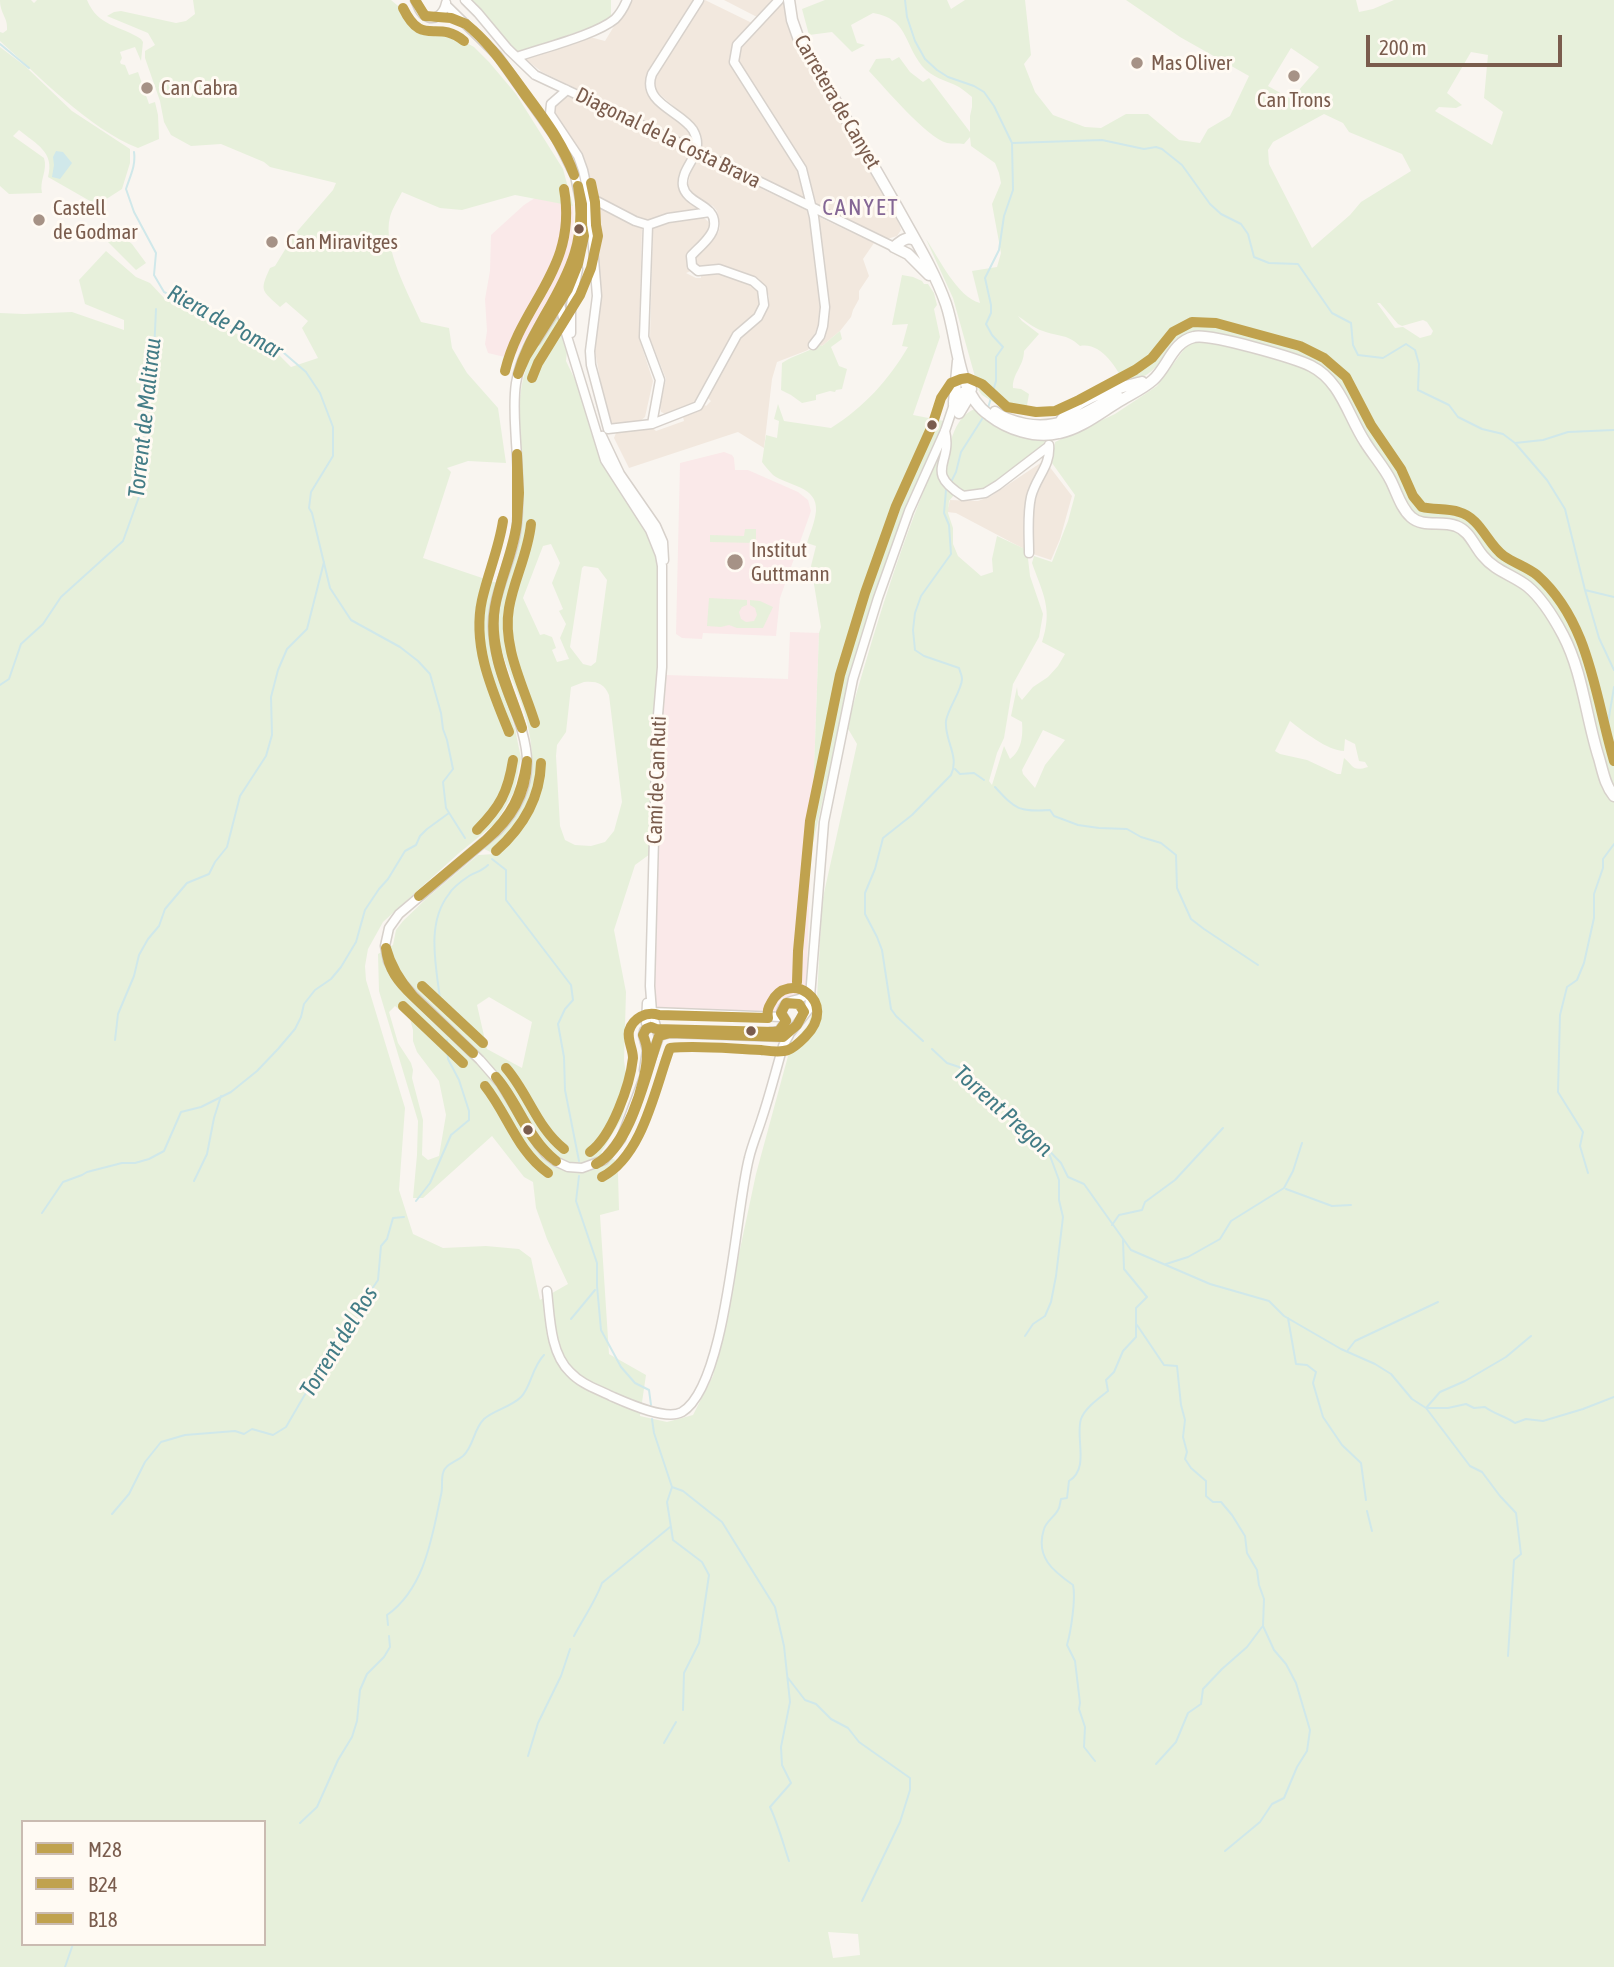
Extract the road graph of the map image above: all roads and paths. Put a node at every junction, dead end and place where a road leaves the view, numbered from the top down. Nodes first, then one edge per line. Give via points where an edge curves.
1 (465, 0) edge
2 (627, 0) edge
3 (699, 0) edge
4 (779, 0) edge
5 (792, 0) edge
6 (417, 2) edge
7 (446, 2) edge
8 (440, 15) junction
9 (463, 22) junction
10 (517, 57) junction
11 (567, 90) junction
12 (697, 150) junction
13 (589, 197) junction
14 (900, 202) junction
15 (810, 207) junction
16 (710, 212) junction
17 (904, 220) junction
18 (648, 225) junction
19 (582, 233) junction
20 (915, 240) junction
21 (898, 244) junction
22 (576, 254) junction
23 (908, 254) junction
24 (933, 266) junction
25 (578, 269) junction
26 (941, 293) junction
27 (560, 303) junction
28 (571, 343) junction
29 (813, 345) dead end
30 (960, 353) junction
31 (520, 368) junction
32 (1162, 368) junction
33 (969, 394) junction
34 (1118, 402) junction
35 (979, 403) junction
36 (1082, 408) junction
37 (956, 409) junction
38 (593, 418) junction
39 (1001, 420) junction
40 (652, 424) junction
41 (945, 432) junction
42 (1050, 435) junction
43 (1049, 446) junction
44 (604, 455) junction
45 (623, 478) junction
46 (630, 499) junction
47 (654, 523) junction
48 (657, 547) junction
49 (1029, 553) dead end
50 (662, 575) junction
51 (1614, 796) edge
52 (650, 986) junction
53 (811, 986) junction
54 (792, 1001) junction
55 (652, 1012) junction
56 (800, 1019) junction
57 (784, 1030) junction
58 (657, 1034) junction
59 (646, 1042) junction
60 (643, 1084) junction
61 (547, 1292) dead end

1 - 10 street, Diagonal de la Costa Brava
2 - 10 street via 616,18 601,27
3 - 12 street via 649,81 654,97 692,127
4 - 15 street via 737,45 734,62 802,169
5 - 14 street, Carretera de Canyet via 803,36
5 - 17 street, Carretera de Canyet via 792,20 799,37
6 - 8 street via 427,17
7 - 8 street
7 - 9 street
8 - 9 street
9 - 19 street via 503,63 564,151 579,191
10 - 11 street, Diagonal de la Costa Brava via 535,75
11 - 12 street, Diagonal de la Costa Brava
11 - 13 street via 551,104 550,114 578,156
12 - 15 street, Diagonal de la Costa Brava
12 - 16 street via 683,188
13 - 18 street
13 - 40 street via 597,296 590,351 608,429
14 - 20 street
14 - 24 street, Carretera de Canyet
15 - 21 street, Diagonal de la Costa Brava
15 - 29 street via 825,307 823,326
16 - 18 street
16 - 40 street via 714,231 691,256 692,266 698,271 719,269 753,281 762,289 765,305 737,335 698,406
17 - 20 street, Carretera de Canyet
17 - 21 street
18 - 40 street via 644,337 660,380
19 - 22 street
19 - 25 street, Camí de Can Ruti
20 - 21 street
20 - 23 street
20 - 24 street
20 - 26 street, Carretera de Canyet
21 - 23 street
22 - 27 street
22 - 31 street
23 - 26 street
24 - 30 street, Carretera de Canyet via 955,314
25 - 27 street
25 - 28 street, Camí de Can Ruti via 571,305
26 - 30 street, Carretera de Canyet
27 - 28 street, Camí de Can Ruti
27 - 31 street
28 - 38 street, Camí de Can Ruti
30 - 33 street, Carretera de Canyet
30 - 35 street
30 - 37 street
31 - 60 street via 514,407 519,500 516,535 494,607 493,628 525,738 527,776 506,821 394,920 387,936 388,961 412,995 501,1084 538,1144 555,1161 582,1168 604,1160 621,1139
32 - 34 street via 1154,380
32 - 36 street via 1142,382 1109,391
32 - 51 street via 1180,344 1204,336 1296,360 1329,379 1412,517 1419,522 1455,525 1495,568 1527,585 1546,606 1574,659 1598,758
33 - 35 street, Carretera de Canyet
33 - 37 street via 960,394
34 - 36 street via 1092,413
34 - 42 street via 1073,428
35 - 37 street
35 - 39 street
36 - 39 street via 1068,412 1058,425
36 - 42 street via 1081,419
37 - 41 street
38 - 44 street, Camí de Can Ruti
38 - 45 street, Camí de Can Ruti
39 - 42 street via 1017,430
41 - 43 street via 941,468 948,486 963,496 985,493
41 - 53 street via 909,511 853,679 824,822
42 - 43 street
43 - 49 street via 1050,456 1031,498
44 - 45 street, Camí de Can Ruti
44 - 46 street, Camí de Can Ruti
45 - 47 street, Camí de Can Ruti
46 - 47 street, Camí de Can Ruti
46 - 48 street, Camí de Can Ruti
47 - 48 street, Camí de Can Ruti
47 - 50 street, Camí de Can Ruti via 663,542
48 - 50 street, Camí de Can Ruti
50 - 52 street, Camí de Can Ruti
52 - 55 street, Camí de Can Ruti
52 - 58 street, Camí de Can Ruti via 646,1023
53 - 54 street via 806,996
53 - 56 street via 809,1009
54 - 56 street via 801,1004 804,1012
54 - 57 street via 781,1013
55 - 57 street
55 - 58 street, Camí de Can Ruti
56 - 57 street
57 - 58 street
57 - 61 street via 749,1158 718,1342 693,1403 677,1414 654,1412 585,1384 570,1372 557,1349
58 - 59 street via 652,1044
58 - 59 street via 644,1031
58 - 60 street
59 - 60 street

